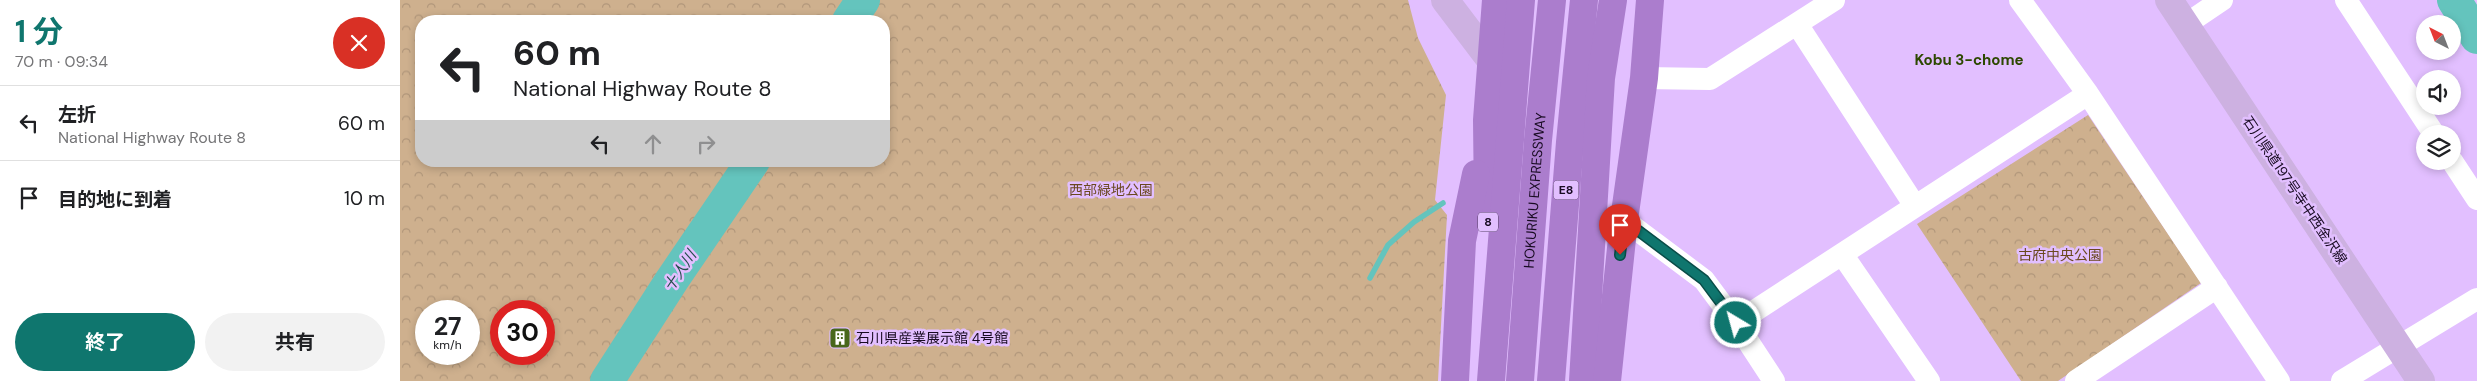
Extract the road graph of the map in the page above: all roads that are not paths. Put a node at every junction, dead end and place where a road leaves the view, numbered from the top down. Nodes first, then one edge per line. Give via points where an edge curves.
1 (1445, 0) edge
2 (1496, 0) edge
3 (1507, 0) edge
4 (1521, 0) edge
5 (1552, 0) edge
6 (1584, 0) edge
7 (1614, 0) edge
8 (1650, 0) edge
9 (1834, 0) edge
10 (2020, 0) edge
11 (2169, 0) edge
12 (2222, 0) edge
13 (2346, 0) edge
14 (1798, 24) junction
15 (2185, 25) junction
16 (1492, 62) junction
17 (1644, 78) junction
18 (2088, 94) junction
19 (1487, 120) junction
20 (2428, 125) edge
21 (2458, 170) edge
22 (2477, 199) edge
23 (1916, 206) junction
24 (1624, 220) junction
25 (1842, 254) junction
26 (2217, 287) junction
27 (2477, 299) edge
28 (1736, 323) junction
29 (2399, 348) junction
30 (1455, 381) edge
31 (1490, 381) edge
32 (1520, 381) edge
33 (1551, 381) edge
34 (1583, 381) edge
35 (1607, 381) edge
36 (1774, 381) edge
37 (1929, 381) edge
38 (2076, 381) edge
39 (2279, 381) edge
40 (2342, 381) edge
41 (2421, 381) edge

1 - 16 main road
2 - 16 highway, 8
3 - 16 highway
4 - 31 highway
5 - 32 highway, HOKURIKU EXPRESSWAY / E8
6 - 33 highway, E8
7 - 17 highway via 1617,44 1634,72
7 - 34 highway via 1601,78
8 - 17 highway
9 - 14 street
10 - 18 street
11 - 15 main road, 石川県道197号寺中西金沢線
12 - 15 street
13 - 20 street
14 - 17 street via 1710,79
14 - 23 street
15 - 29 main road, 石川県道197号寺中西金沢線
16 - 19 highway, 8
17 - 24 highway
18 - 23 street
18 - 26 street
19 - 30 highway via 1462,241
19 - 31 highway, 8
21 - 22 street
23 - 25 street
24 - 28 street via 1704,280
24 - 35 highway
25 - 28 street
25 - 37 street
26 - 38 street
26 - 39 street
27 - 29 street
28 - 36 street
29 - 40 street
29 - 41 main road, 石川県道197号寺中西金沢線

